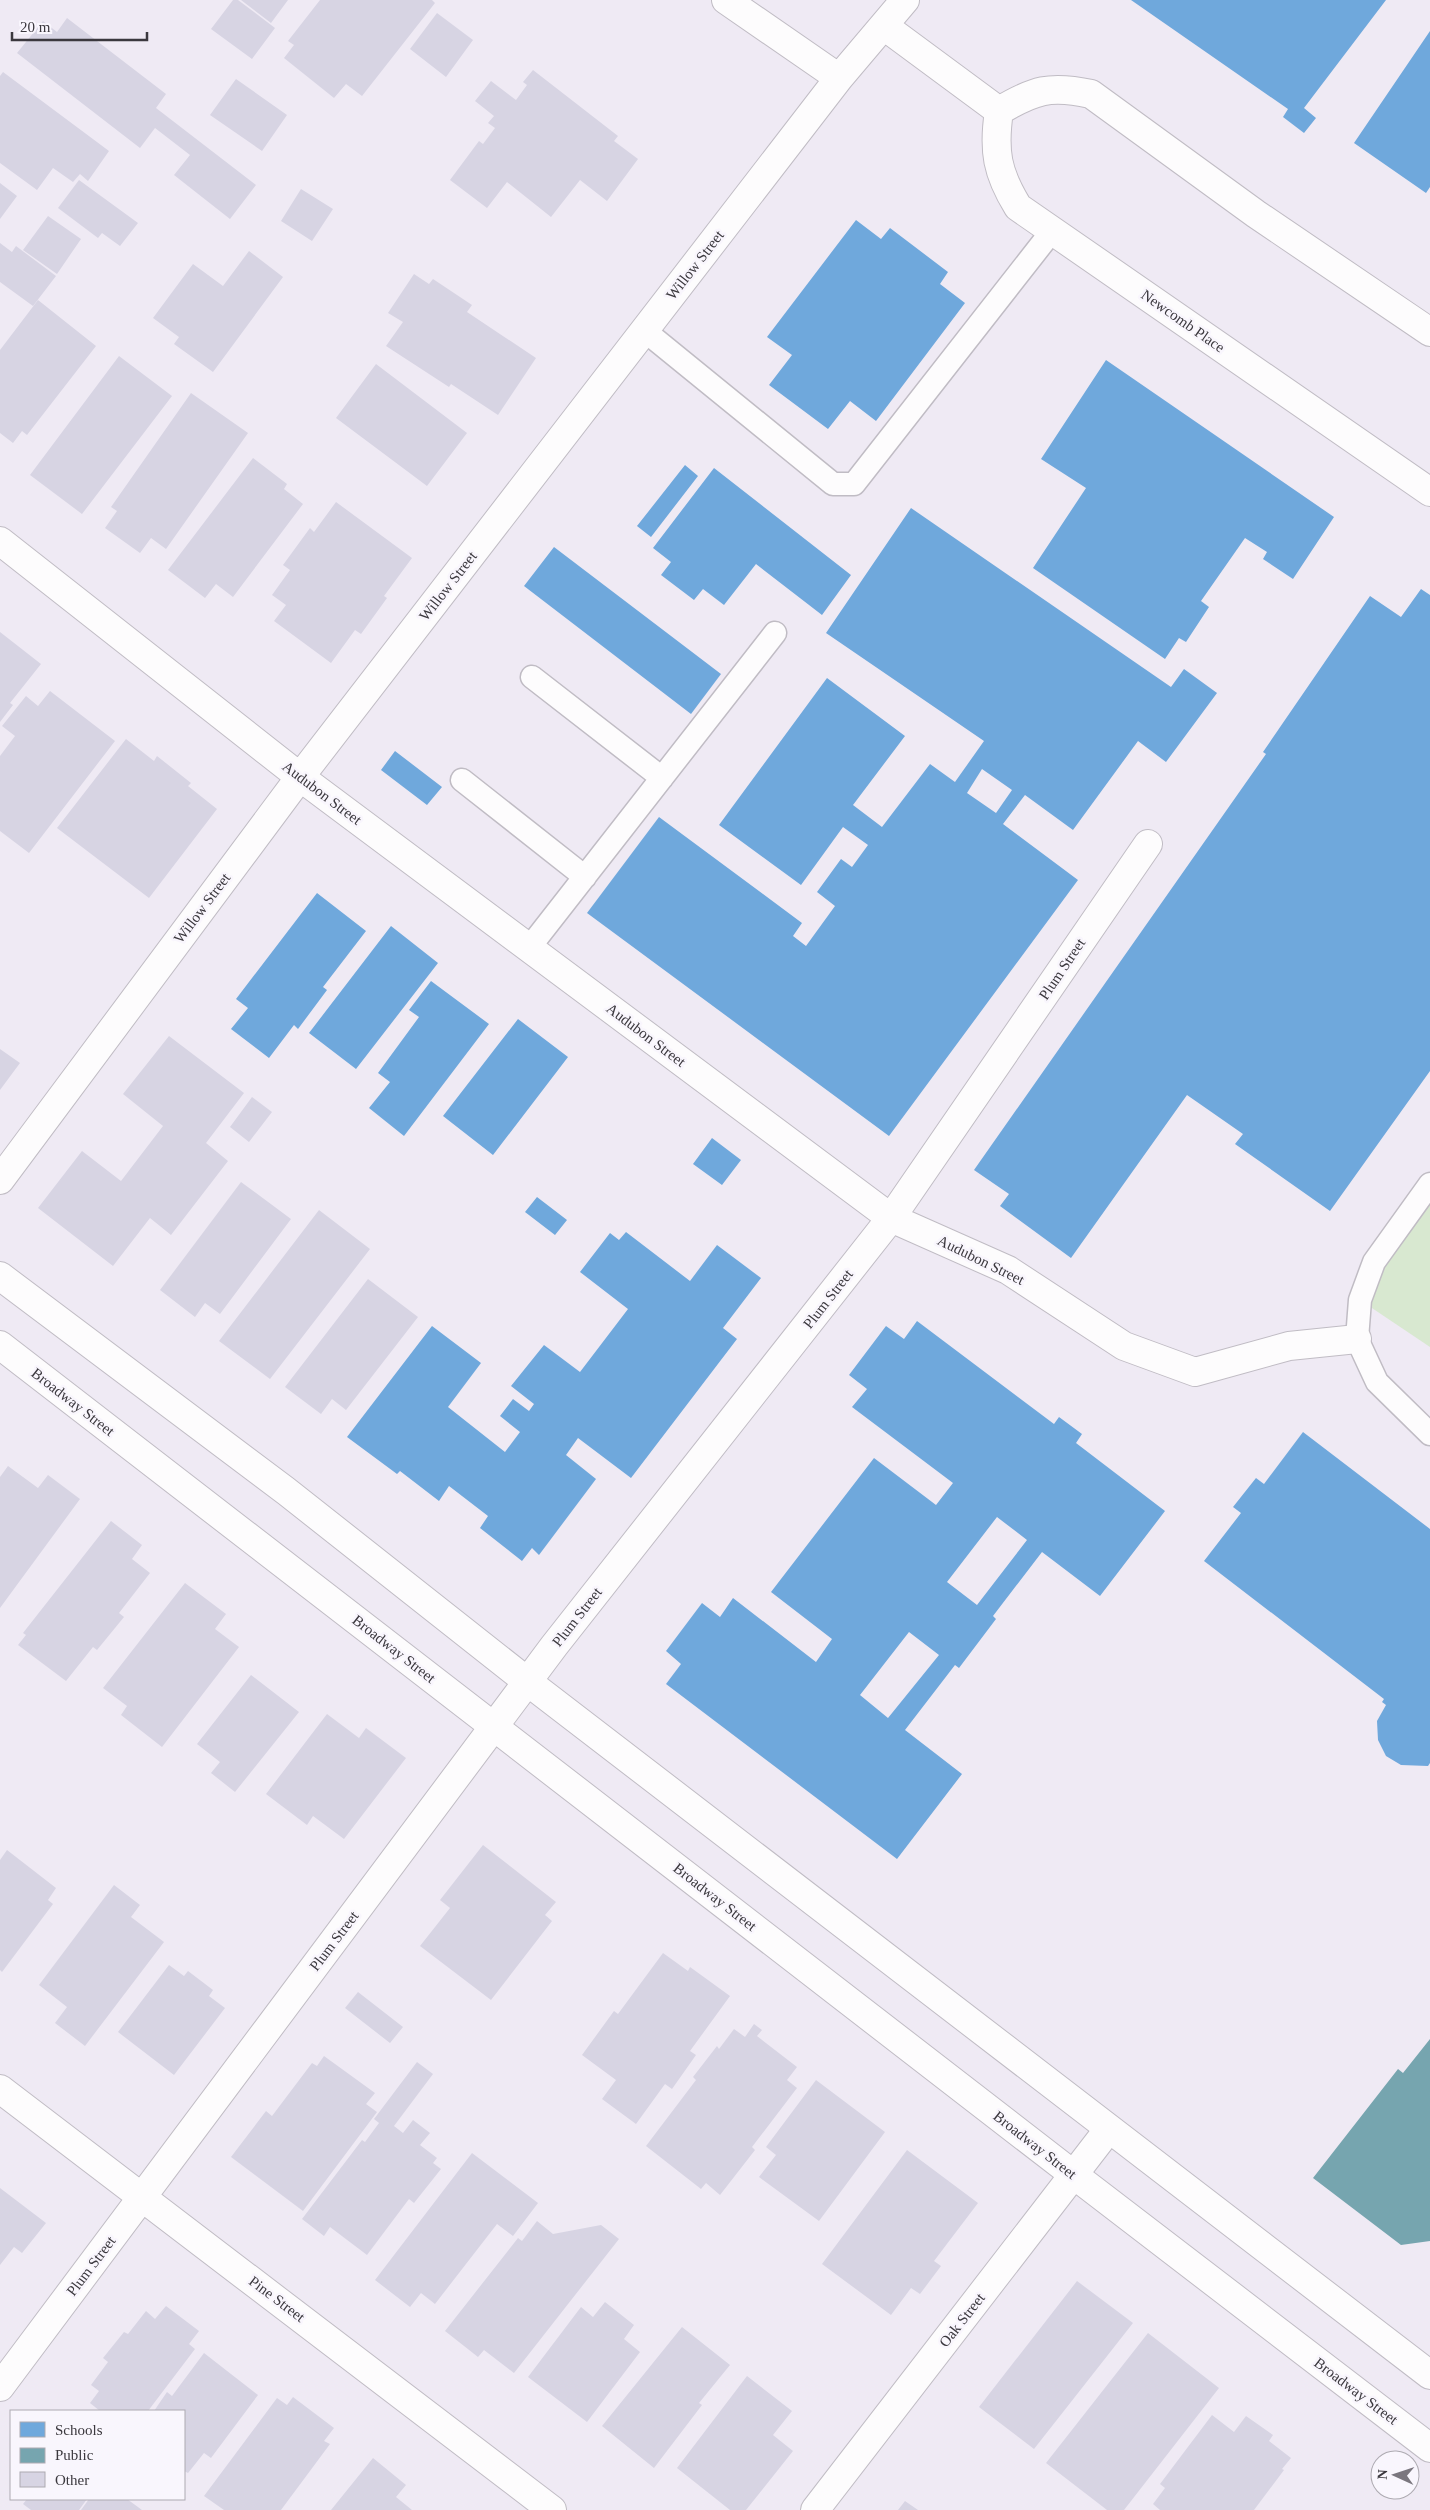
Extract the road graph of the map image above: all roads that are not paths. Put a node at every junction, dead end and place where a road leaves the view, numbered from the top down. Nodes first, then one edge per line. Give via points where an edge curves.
1 (726, 0) edge
2 (905, 0) edge
3 (884, 26) junction
4 (839, 78) junction
5 (999, 112) junction
6 (1052, 230) junction
7 (645, 331) junction
8 (1430, 332) edge
9 (1430, 492) edge
10 (0, 541) edge
11 (775, 633) dead end
12 (532, 677) dead end
13 (300, 777) junction
14 (662, 778) junction
15 (462, 780) dead end
16 (1148, 844) dead end
17 (585, 877) junction
18 (530, 948) junction
19 (0, 1180) edge
20 (1430, 1184) edge
21 (891, 1218) junction
22 (0, 1276) edge
23 (1357, 1339) junction
24 (0, 1345) edge
25 (1430, 1434) edge
26 (528, 1682) junction
27 (495, 1726) junction
28 (0, 2089) edge
29 (1108, 2130) junction
30 (1074, 2175) junction
31 (143, 2197) junction
32 (1430, 2376) edge
33 (0, 2386) edge
34 (1430, 2448) edge
35 (552, 2510) edge
36 (815, 2510) edge

1 - 4 street
2 - 3 street, Willow Street
3 - 4 street, Willow Street
3 - 5 street
4 - 7 street, Willow Street
5 - 6 street, Newcomb Place via 995,137 997,163 1005,186 1018,207
5 - 8 street via 1020,98 1042,90 1066,88 1090,94 1256,214
6 - 7 lane via 854,484 833,484
6 - 9 street, Newcomb Place
7 - 13 street, Willow Street
10 - 13 street, Audubon Street
11 - 14 lane
12 - 14 lane
13 - 18 street, Audubon Street
13 - 19 street, Willow Street
14 - 17 lane
15 - 17 lane
16 - 21 street, Plum Street
17 - 18 lane
18 - 21 street, Audubon Street
20 - 23 lane via 1374,1262 1360,1300
21 - 23 street, Audubon Street via 1008,1270 1124,1346 1195,1372 1289,1346
21 - 26 street, Plum Street
22 - 26 street via 286,1491
23 - 25 lane via 1377,1382
24 - 27 street, Broadway Street
26 - 27 street, Plum Street
26 - 29 street
27 - 30 street, Broadway Street
27 - 31 street, Plum Street
28 - 31 street, Pine Street
29 - 30 street, Oak Street
29 - 32 street
30 - 34 street, Broadway Street
30 - 36 street, Oak Street
31 - 33 street, Plum Street
31 - 35 street, Pine Street

